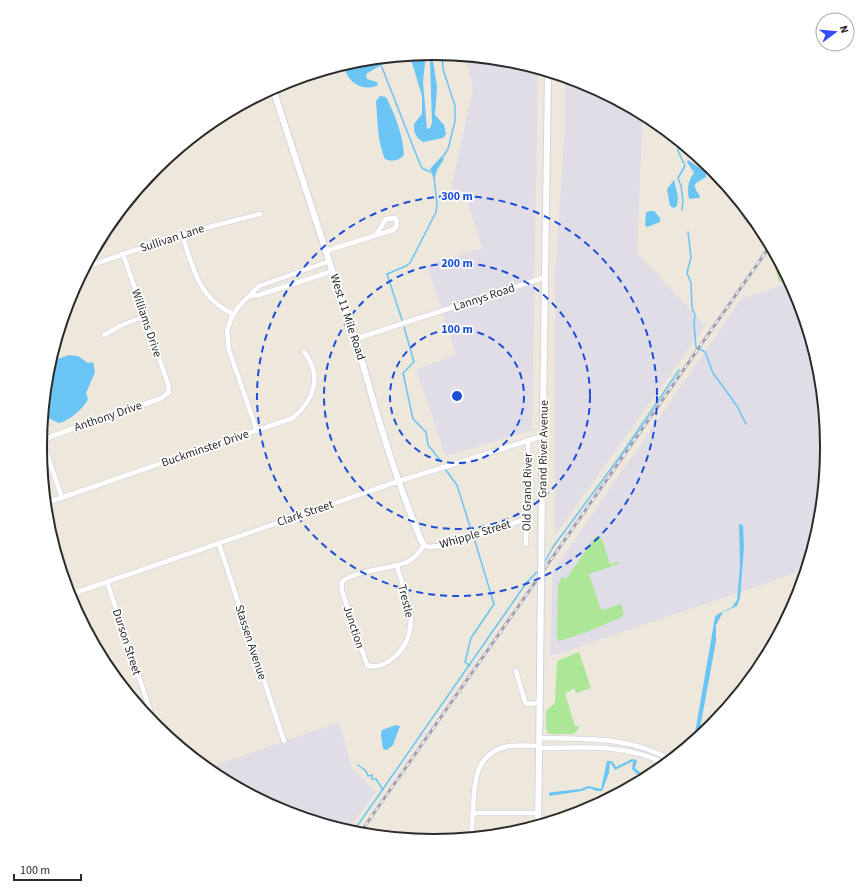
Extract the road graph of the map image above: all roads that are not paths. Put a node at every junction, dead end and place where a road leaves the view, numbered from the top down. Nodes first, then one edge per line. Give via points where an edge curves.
1 (548, 78) edge
2 (275, 95) edge
3 (260, 214) dead end
4 (182, 234) junction
5 (376, 235) junction
6 (326, 251) junction
7 (123, 254) junction
8 (330, 261) junction
9 (93, 264) edge
10 (333, 271) junction
11 (290, 274) junction
12 (546, 277) junction
13 (293, 284) junction
14 (249, 296) junction
15 (234, 314) junction
16 (145, 316) junction
17 (104, 335) dead end
18 (355, 339) junction
19 (304, 352) dead end
20 (169, 392) joint
21 (257, 431) junction
22 (543, 436) junction
23 (47, 438) edge
24 (528, 440) junction
25 (47, 455) edge
26 (398, 482) junction
27 (62, 498) junction
28 (51, 502) edge
29 (527, 519) junction
30 (219, 544) junction
31 (526, 544) dead end
32 (424, 545) junction
33 (397, 566) junction
34 (107, 582) junction
35 (75, 593) edge
36 (376, 666) joint
37 (516, 671) dead end
38 (540, 703) junction
39 (150, 709) edge
40 (539, 738) junction
41 (284, 741) dead end
42 (539, 747) junction
43 (665, 756) edge
44 (659, 761) edge
45 (473, 813) junction
46 (538, 813) junction
47 (538, 819) edge
48 (471, 832) edge

1 - 12 main road, Grand River Avenue
2 - 6 main road, West 11 Mile Road
3 - 4 street, Sullivan Lane
4 - 7 street, Sullivan Lane
4 - 15 street via 196,276 205,293
5 - 5 street via 396,227 395,218 386,220
5 - 6 street
6 - 8 main road, West 11 Mile Road
7 - 9 street, Sullivan Lane
7 - 16 street, Williams Drive
8 - 10 main road, West 11 Mile Road
8 - 11 street
10 - 13 street
10 - 18 main road, West 11 Mile Road
11 - 13 street
11 - 14 street via 259,286
12 - 18 street, Lannys Road
12 - 22 main road, Grand River Avenue
13 - 14 street
14 - 15 street
15 - 21 street via 228,332 229,350
16 - 17 street
16 - 20 street, Williams Drive
18 - 26 main road, West 11 Mile Road
19 - 21 street, Buckminster Drive via 313,366 315,377 310,400 293,418
20 - 23 street, Anthony Drive via 162,398
21 - 27 street, Buckminster Drive
22 - 24 street, Clark Street
22 - 38 main road, Grand River Avenue, bridge
24 - 26 street, Clark Street
24 - 29 street, Old Grand River
25 - 27 street, Anthony Drive
26 - 30 street, Clark Street
26 - 32 main road, West 11 Mile Road
27 - 28 street, Buckminster Drive
29 - 31 street, Old Grand River
29 - 32 street, Whipple Street via 440,546
30 - 34 street, Clark Street
30 - 41 street, Stassen Avenue
32 - 33 street via 414,558
33 - 36 street, Trestle via 412,615 411,626 408,638 396,656 384,665
33 - 36 street, Junction via 373,570 344,580 341,584 366,662 368,666
34 - 35 street, Clark Street
34 - 39 street, Durson Street
37 - 38 street via 525,702
38 - 40 main road, Grand River Avenue
40 - 42 main road, Grand River Avenue
40 - 43 street via 624,742 648,748
42 - 44 street via 627,750 645,754
42 - 45 street via 510,746 499,749 482,763 476,774
42 - 46 main road, Grand River Avenue
45 - 46 street
45 - 48 street
46 - 47 main road, Grand River Avenue

